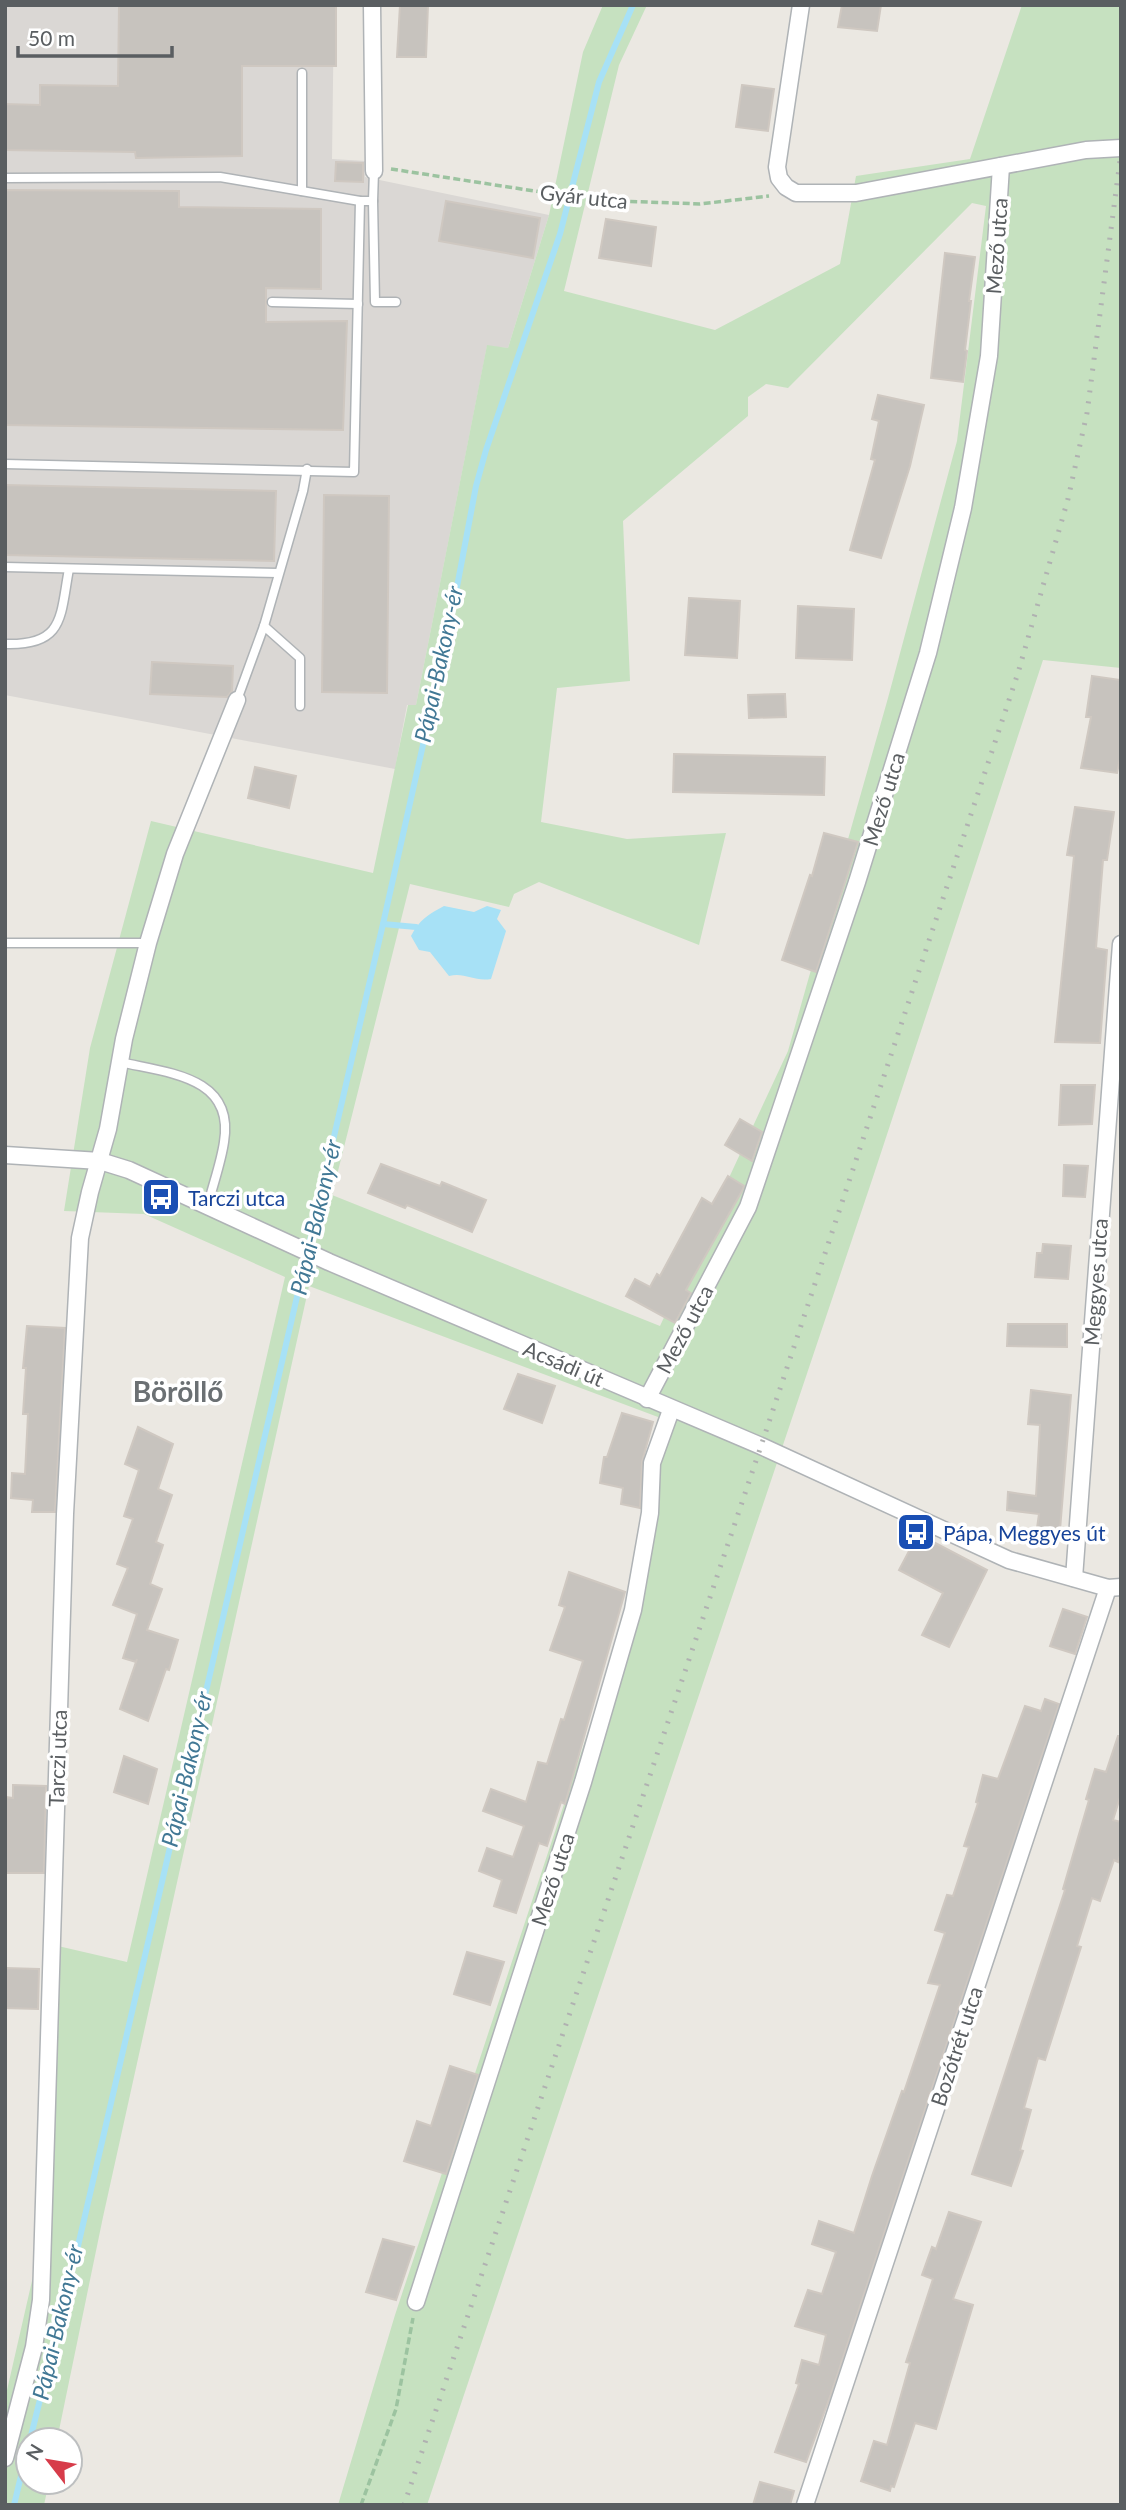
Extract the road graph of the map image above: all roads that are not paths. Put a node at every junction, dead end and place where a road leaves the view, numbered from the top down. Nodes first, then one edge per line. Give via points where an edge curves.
1 (372, 5) edge
2 (801, 5) edge
3 (302, 73) dead end
4 (1121, 148) edge
5 (1001, 166) junction
6 (374, 168) joint
7 (5, 178) edge
8 (302, 191) junction
9 (360, 201) junction
10 (373, 201) junction
11 (272, 302) dead end
12 (396, 302) dead end
13 (358, 304) junction
14 (5, 464) edge
15 (307, 469) junction
16 (5, 567) edge
17 (69, 569) junction
18 (278, 573) junction
19 (264, 625) junction
20 (5, 644) edge
21 (237, 700) joint
22 (300, 706) dead end
23 (5, 943) edge
24 (148, 943) junction
25 (1121, 944) edge
26 (120, 1062) junction
27 (5, 1155) edge
28 (100, 1161) junction
29 (208, 1205) junction
30 (648, 1399) junction
31 (671, 1409) junction
32 (1074, 1578) junction
33 (1114, 1588) edge
34 (416, 2302) road end
35 (5, 2458) edge
36 (805, 2505) edge

1 - 6 street
2 - 5 street via 777,167 786,187 796,193 856,193
3 - 8 lane
4 - 5 street
5 - 30 street, Mező utca via 987,368 963,509 928,653 748,1208
6 - 10 lane
7 - 8 lane via 220,177
8 - 9 lane
9 - 10 lane
9 - 13 lane
10 - 12 lane via 374,302
11 - 13 lane
13 - 15 lane via 354,472
14 - 15 lane
15 - 18 lane
16 - 17 lane
17 - 18 lane
17 - 20 lane via 59,622 53,630 35,643
18 - 19 lane
19 - 21 lane
19 - 22 lane via 300,658
21 - 24 street, Tarczi utca via 175,854
23 - 24 lane
24 - 26 street, Tarczi utca
25 - 32 street, Meggyes utca
26 - 28 street, Tarczi utca
26 - 29 lane via 185,1077 220,1102 224,1141
27 - 28 street, Acsádi út
28 - 29 street, Acsádi út
28 - 35 street, Tarczi utca via 80,1238 66,1501 41,2300 34,2347
29 - 30 street, Acsádi út via 290,1245
30 - 31 street, Acsádi út
31 - 32 street, Acsádi út via 1009,1560
31 - 34 street, Mező utca via 652,1463 650,1513 633,1610 583,1782
32 - 33 street, Acsádi út
33 - 36 street, Bozótrét utca

